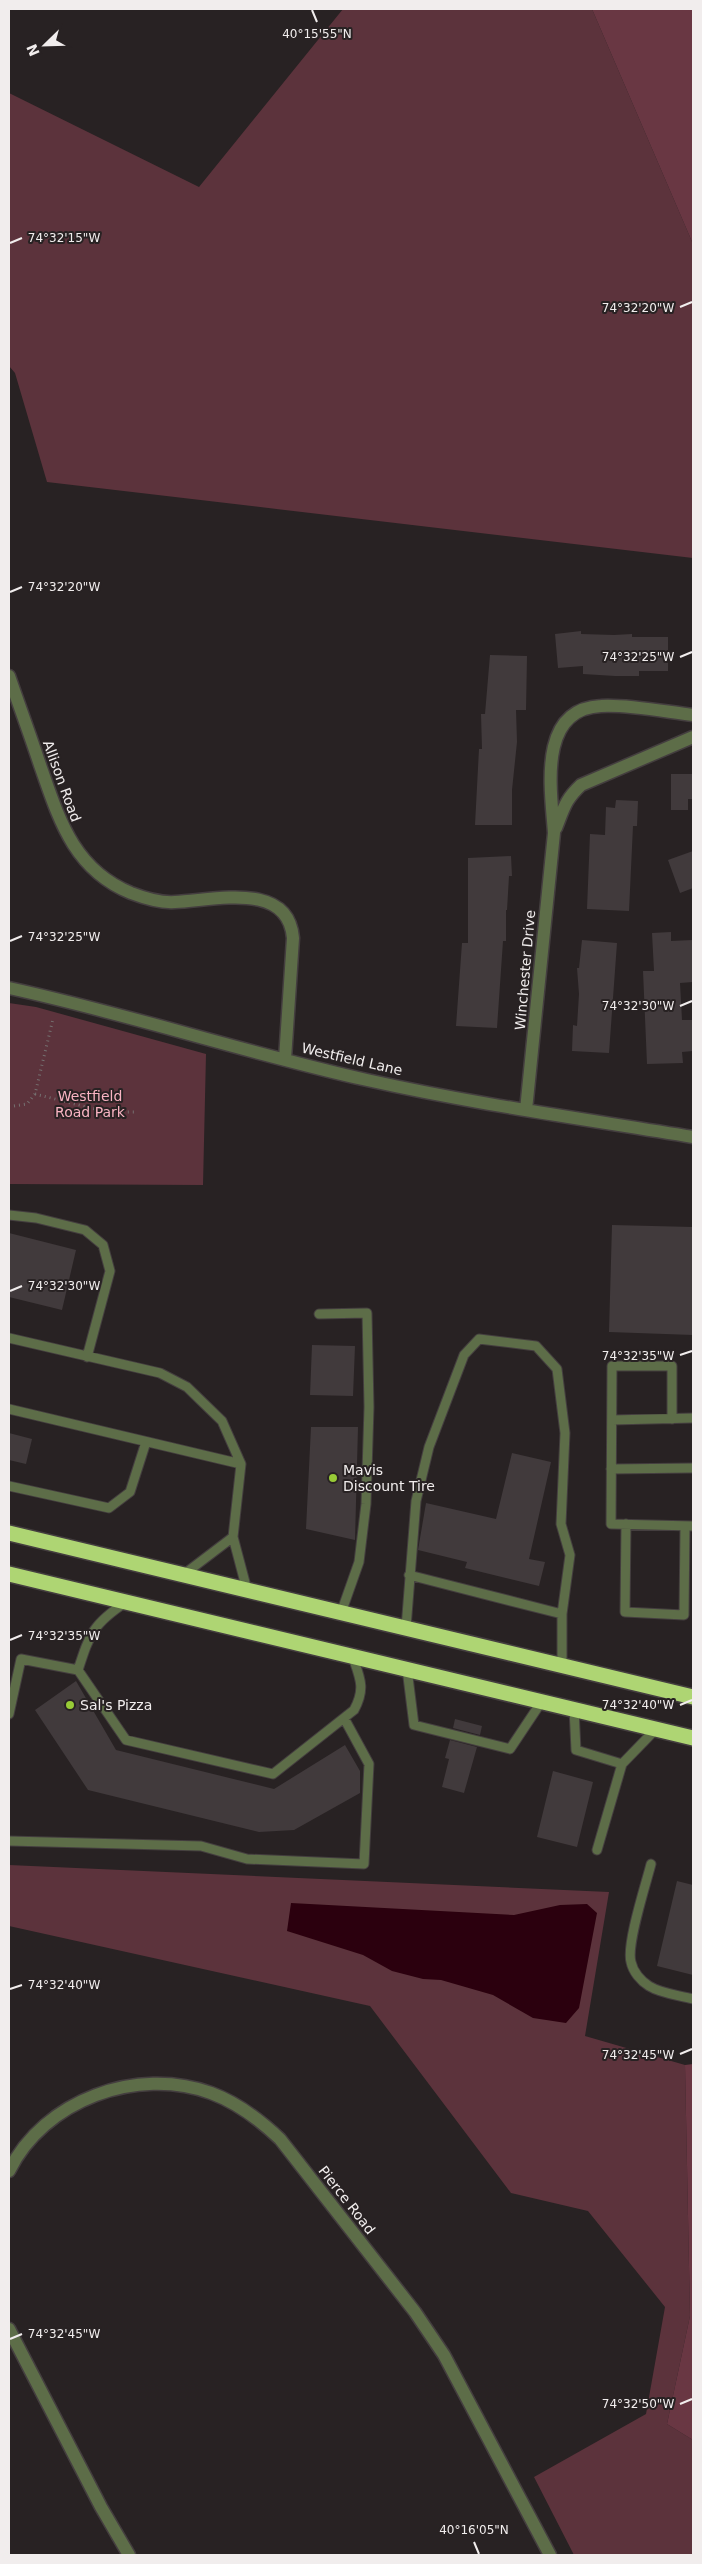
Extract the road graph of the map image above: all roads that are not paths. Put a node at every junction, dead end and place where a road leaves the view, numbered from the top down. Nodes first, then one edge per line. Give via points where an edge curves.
1 (9, 676) edge
2 (693, 714) edge
3 (693, 737) edge
4 (554, 833) junction
5 (9, 988) edge
6 (285, 1059) junction
7 (526, 1110) junction
8 (693, 1137) edge
9 (9, 1214) edge
10 (319, 1314) dead end
11 (9, 1338) edge
12 (88, 1356) junction
13 (9, 1410) edge
14 (672, 1418) junction
15 (693, 1418) edge
16 (612, 1420) junction
17 (146, 1442) junction
18 (241, 1464) junction
19 (611, 1468) junction
20 (693, 1468) edge
21 (9, 1486) edge
22 (626, 1524) junction
23 (689, 1526) edge
24 (9, 1533) edge
25 (233, 1537) junction
26 (9, 1574) edge
27 (183, 1575) junction
28 (409, 1575) junction
29 (247, 1590) junction
30 (126, 1602) junction
31 (341, 1613) junction
32 (562, 1614) junction
33 (406, 1628) junction
34 (352, 1656) junction
35 (562, 1665) junction
36 (407, 1669) junction
37 (78, 1670) junction
38 (693, 1697) edge
39 (542, 1701) junction
40 (574, 1709) junction
41 (9, 1714) edge
42 (344, 1718) junction
43 (656, 1729) junction
44 (693, 1738) edge
45 (622, 1764) junction
46 (9, 1841) edge
47 (597, 1850) dead end
48 (651, 1864) dead end
49 (693, 1999) edge
50 (9, 2171) edge
51 (9, 2329) edge
52 (129, 2555) edge
53 (550, 2555) edge

1 - 6 street, Allison Road via 61,825 90,866 110,882 152,899 173,902 260,899 278,908 290,923 293,938
2 - 4 street, Winchester Drive via 601,706 572,716 561,728 552,751 550,802
3 - 4 street, Winchester Drive via 582,785 562,808
4 - 7 street, Winchester Drive
5 - 6 street, Westfield Lane via 70,1001
6 - 7 street, Westfield Lane via 367,1080
7 - 8 street, Westfield Lane
9 - 12 lane via 85,1230 103,1245 110,1271
10 - 31 lane via 367,1313 366,1504 358,1562
11 - 12 lane
12 - 18 lane via 160,1373 187,1387 222,1421
13 - 17 lane
14 - 15 lane
14 - 16 lane
14 - 16 lane via 672,1366 612,1366
16 - 19 lane
17 - 18 lane
17 - 21 lane via 130,1492 109,1508
18 - 25 lane
19 - 20 lane
19 - 22 lane via 611,1524
22 - 23 lane
22 - 23 lane via 625,1612 684,1615
24 - 27 highway
25 - 27 lane
25 - 29 lane
26 - 30 highway
27 - 29 highway
28 - 32 lane
28 - 32 lane via 416,1502 429,1447 464,1355 479,1339 536,1346 557,1369 564,1433 561,1524 570,1555
28 - 33 lane
29 - 31 highway
30 - 34 highway
30 - 37 lane via 96,1625 88,1637
31 - 33 highway
32 - 35 lane
33 - 35 highway
34 - 36 highway
34 - 42 lane via 361,1682 361,1697 354,1710
35 - 38 highway
36 - 39 highway
36 - 39 lane via 414,1724 510,1749
37 - 41 lane via 21,1659
37 - 42 lane via 126,1740 273,1774
39 - 40 highway
40 - 43 highway
40 - 45 lane via 576,1750
42 - 46 lane via 369,1764 364,1864 247,1859 201,1846
43 - 44 highway
43 - 45 lane
45 - 47 lane
48 - 49 lane via 630,1961 648,1986
50 - 53 street, Pierce Road via 45,2125 77,2104 120,2087 152,2083 181,2085 210,2092 258,2119 280,2139 415,2312 444,2355
51 - 52 street

